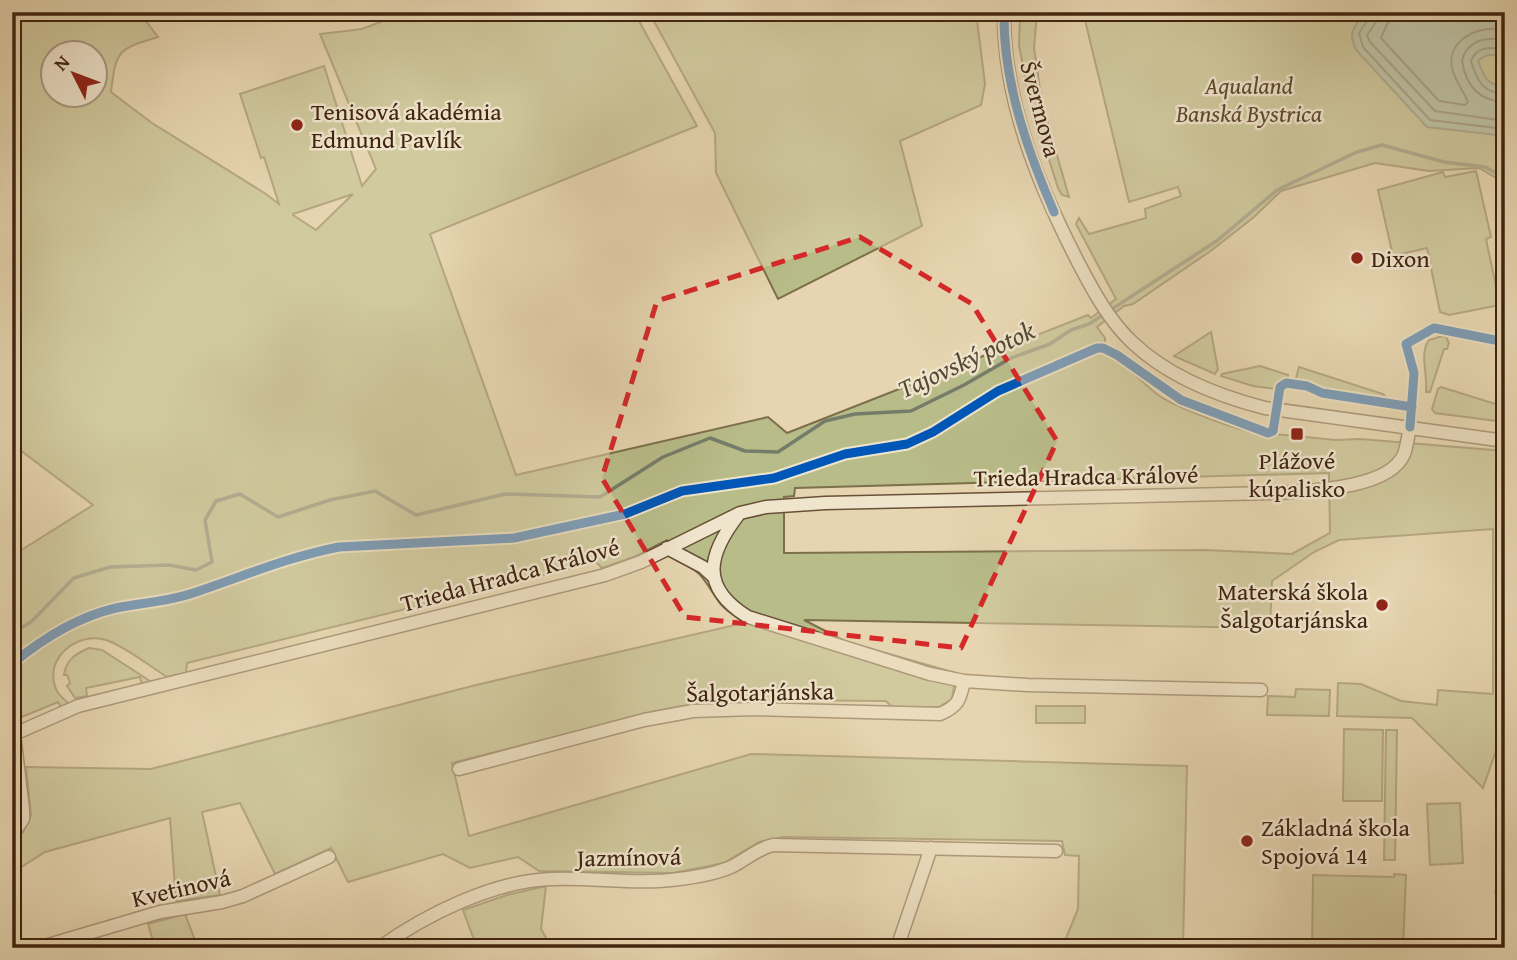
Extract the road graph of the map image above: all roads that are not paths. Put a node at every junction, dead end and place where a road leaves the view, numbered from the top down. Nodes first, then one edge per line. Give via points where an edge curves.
1 (1004, 12) edge
2 (1410, 427) junction
3 (1505, 441) edge
4 (740, 513) junction
5 (667, 548) junction
6 (714, 577) junction
7 (964, 681) junction
8 (1261, 690) dead end
9 (13, 735) edge
10 (459, 769) dead end
11 (12, 835) edge
12 (931, 848) junction
13 (1056, 851) dead end
14 (329, 857) dead end
15 (38, 948) edge
16 (379, 948) edge
17 (897, 948) edge

1 - 2 street, Švermova via 1012,86 1031,154 1093,290 1130,341 1182,378 1230,398 1276,411
2 - 3 street, Švermova
2 - 4 street, Trieda Hradca Králové via 1404,456 1394,467 1363,482 1333,489 825,503
4 - 5 street, Trieda Hradca Králové
4 - 6 street via 715,551
5 - 6 street, Šalgotarjánska
5 - 9 street, Trieda Hradca Králové via 605,575 78,706
6 - 7 street, Šalgotarjánska via 724,597 748,617
7 - 8 street, Šalgotarjánska
7 - 10 street, Šalgotarjánska via 960,700 940,714 693,711
9 - 11 street via 23,820
12 - 13 street, Jazmínová
12 - 16 street, Jazmínová via 773,845 730,867 680,879 539,880 466,900 427,917
12 - 17 street
14 - 15 street, Kvetinová via 222,902 160,912

